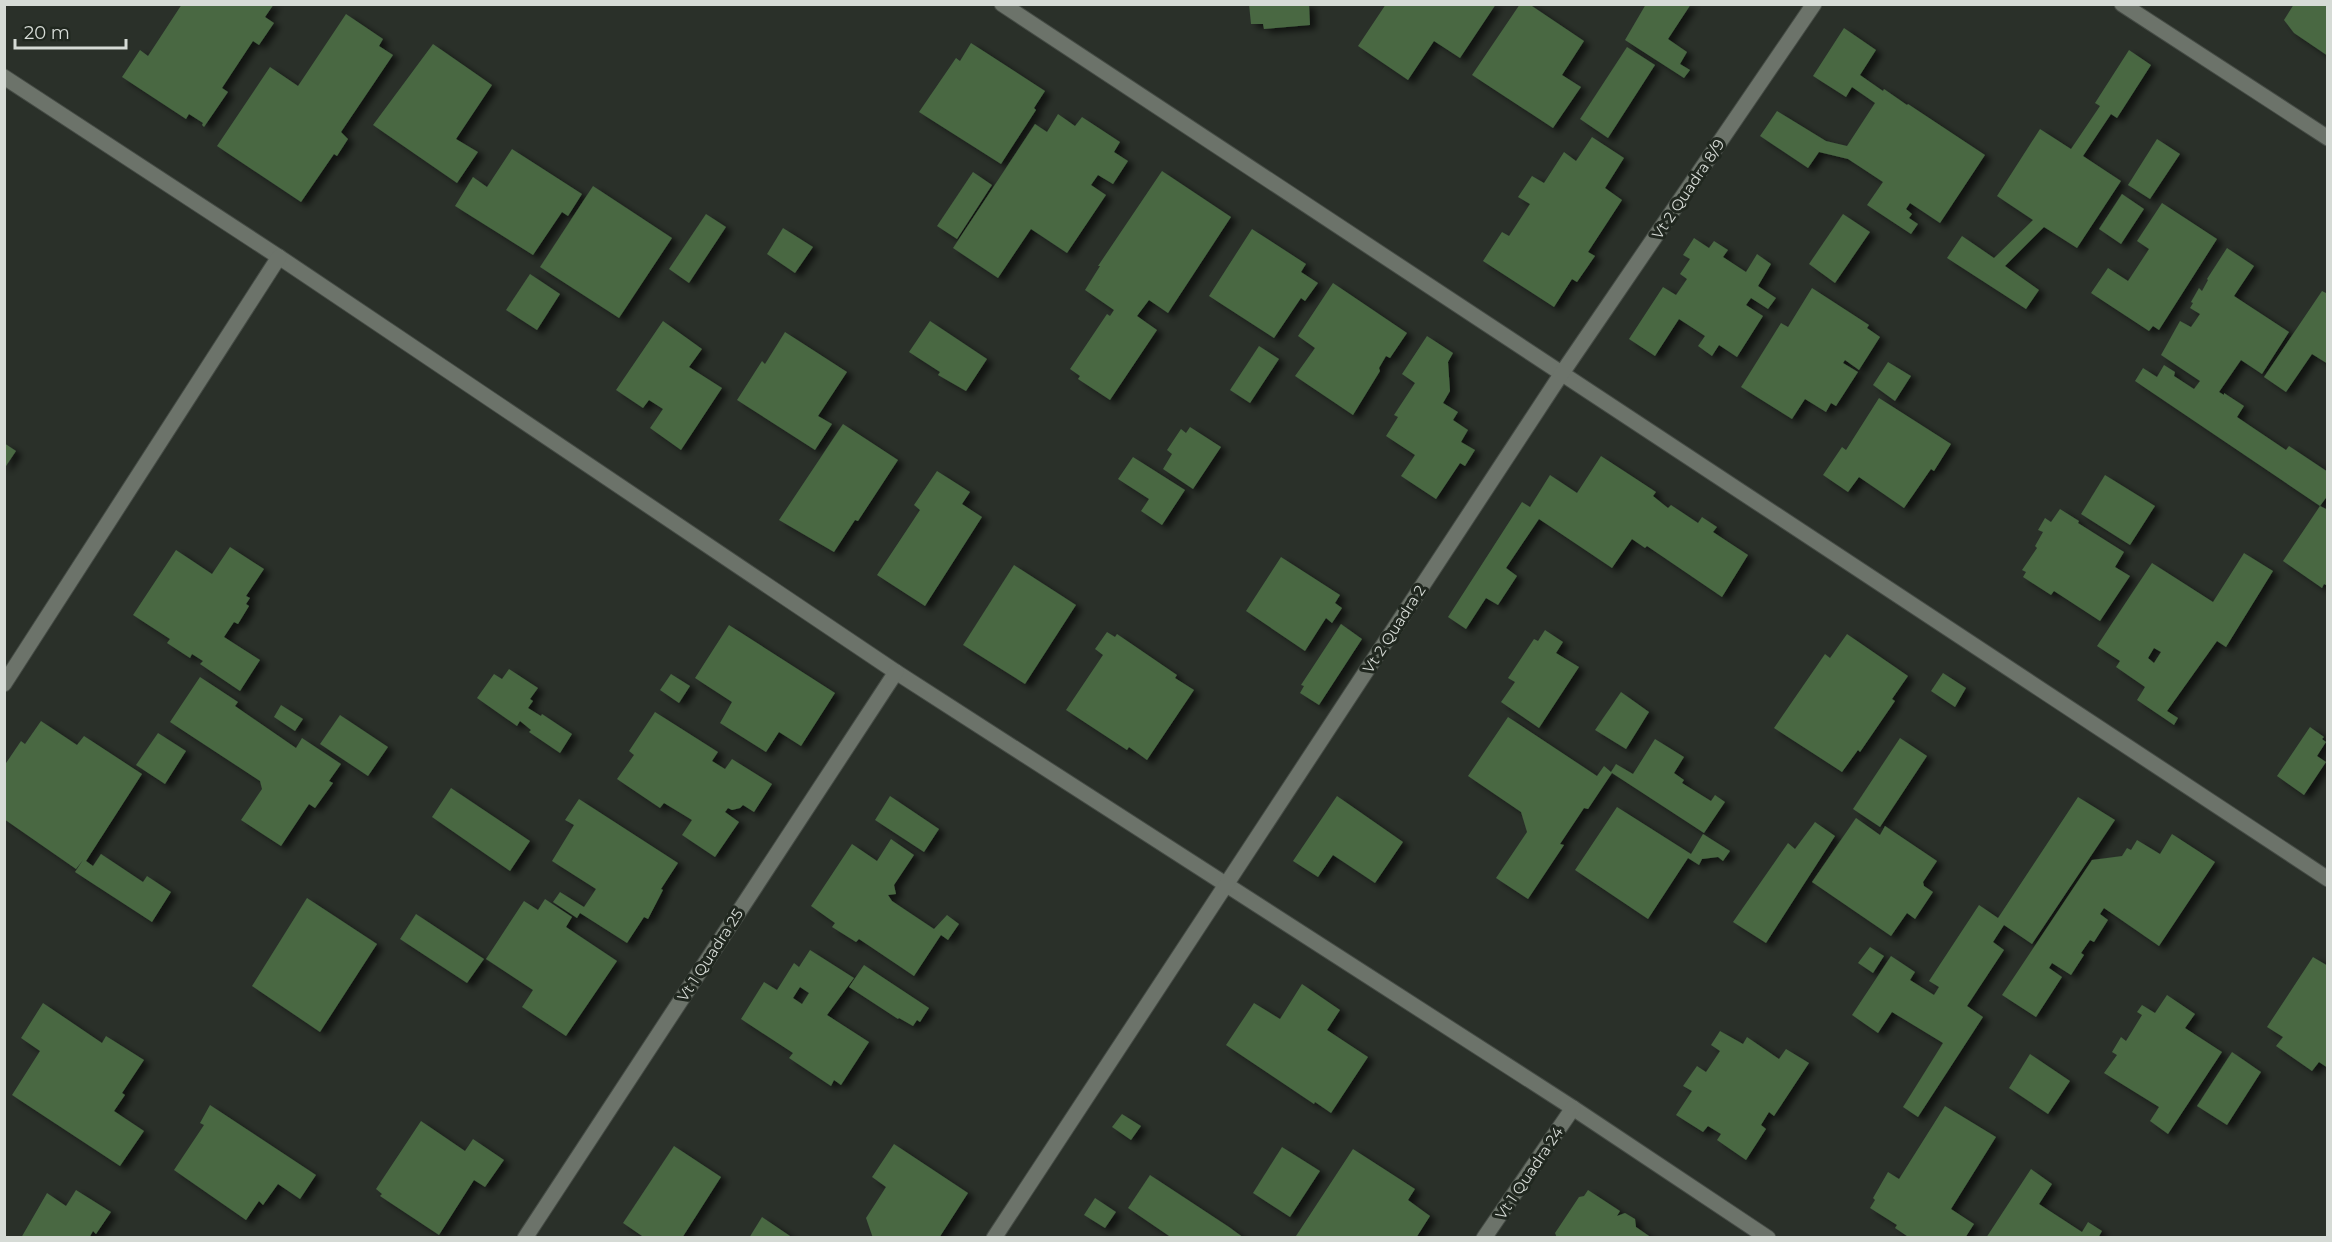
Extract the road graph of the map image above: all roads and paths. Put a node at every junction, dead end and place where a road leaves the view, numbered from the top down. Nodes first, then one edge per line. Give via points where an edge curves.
1 (1002, 4) edge
2 (1814, 4) edge
3 (2122, 4) edge
4 (4, 77) edge
5 (2328, 138) edge
6 (279, 256) junction
7 (1562, 373) junction
8 (896, 672) junction
9 (4, 684) edge
10 (2328, 879) edge
11 (1226, 885) junction
12 (1573, 1108) junction
13 (525, 1238) edge
14 (994, 1238) edge
15 (1484, 1238) edge
16 (1768, 1238) edge

1 - 7 street
2 - 7 street, Vt 2 Quadra 8/9
3 - 5 street
4 - 6 street
6 - 8 street
6 - 9 street
7 - 10 street
7 - 11 street, Vt 2 Quadra 2
8 - 11 street
8 - 13 street, Vt 1 Quadra 25
11 - 12 street
11 - 14 street, Vt 2 Quadra 2
12 - 15 street, Vt 1 Quadra 24
12 - 16 street

